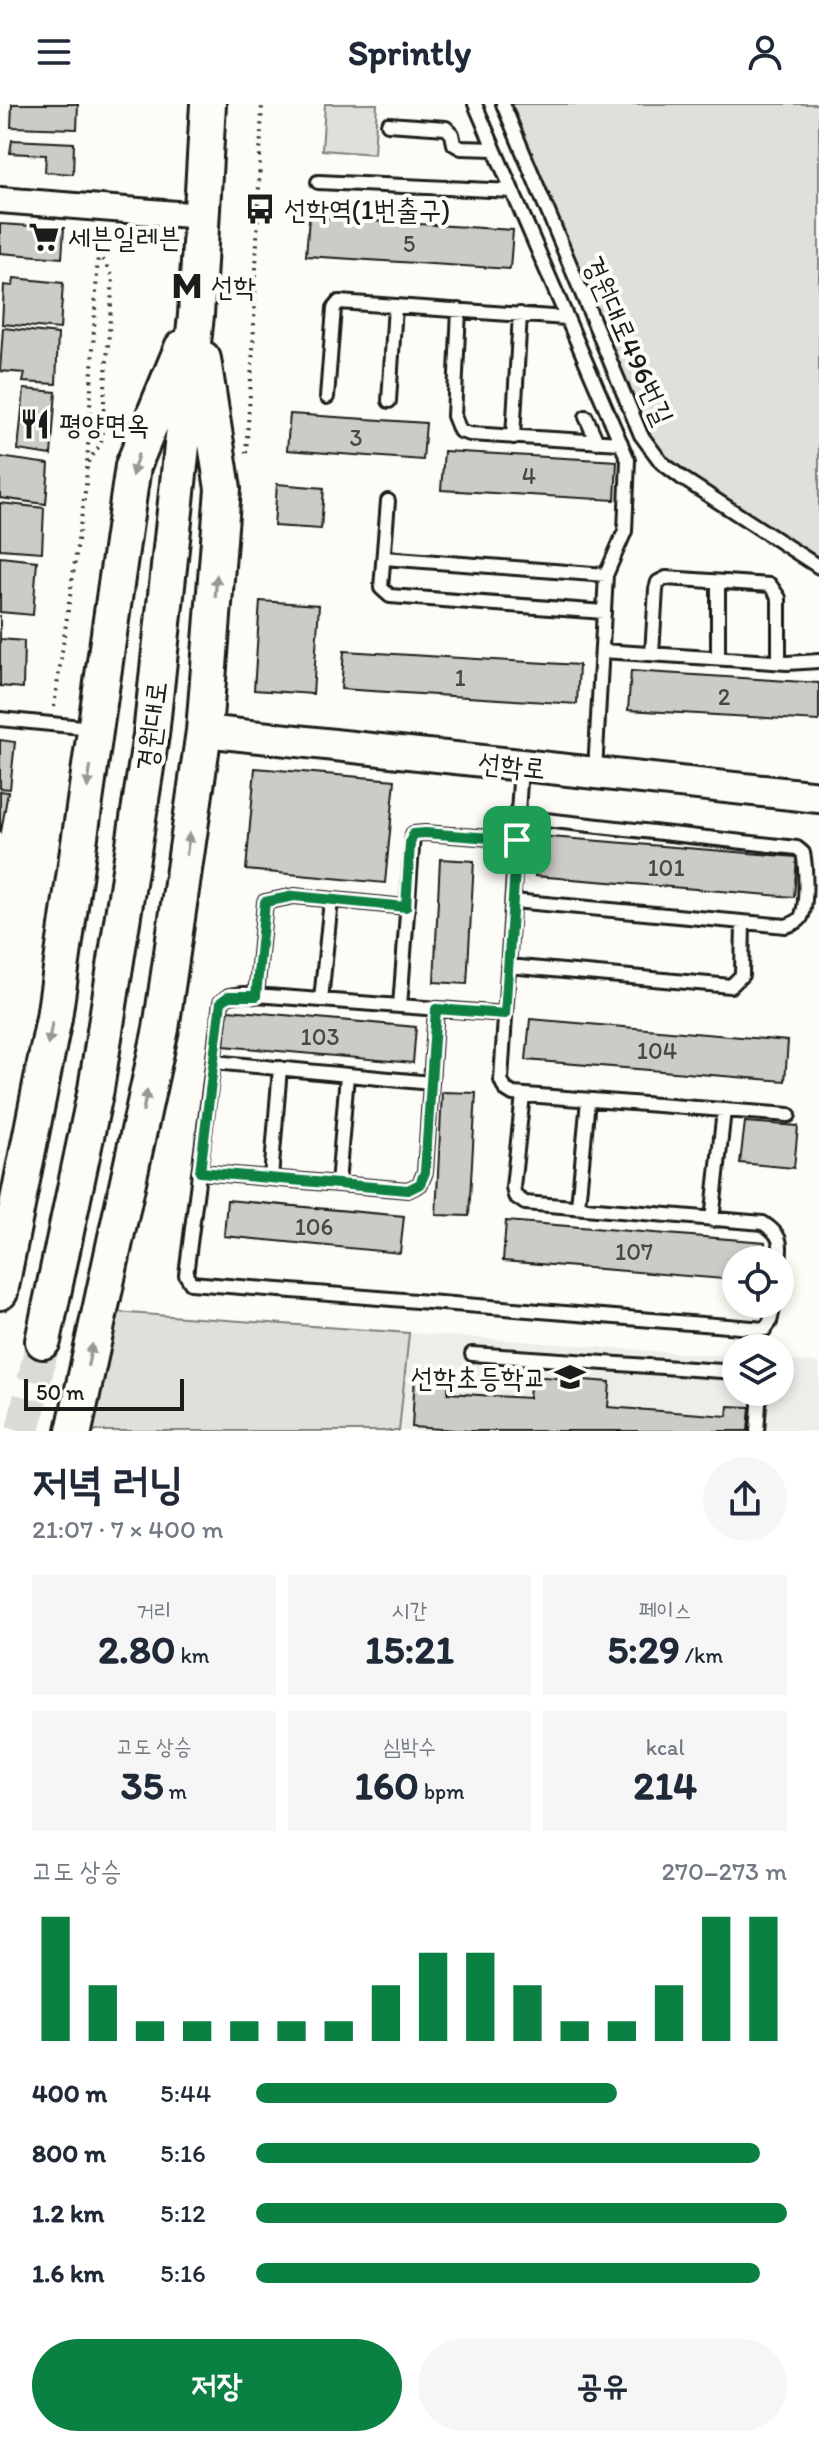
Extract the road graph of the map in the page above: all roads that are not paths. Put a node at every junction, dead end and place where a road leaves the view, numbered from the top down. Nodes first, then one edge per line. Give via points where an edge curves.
1 (208, 104) edge
2 (475, 104) edge
3 (503, 104) edge
4 (388, 124) dead end
5 (494, 149) junction
6 (318, 182) dead end
7 (512, 191) junction
8 (0, 200) edge
9 (202, 216) junction
10 (395, 306) junction
11 (459, 310) junction
12 (520, 314) junction
13 (196, 315) junction
14 (566, 318) junction
15 (327, 397) dead end
16 (389, 401) dead end
17 (586, 417) dead end
18 (513, 437) junction
19 (597, 442) junction
20 (621, 443) junction
21 (388, 501) dead end
22 (384, 558) junction
23 (819, 567) edge
24 (606, 575) junction
25 (718, 582) junction
26 (604, 612) junction
27 (602, 651) junction
28 (652, 654) junction
29 (718, 658) junction
30 (819, 661) edge
31 (779, 662) junction
32 (0, 719) edge
33 (96, 729) junction
34 (204, 731) junction
35 (521, 766) junction
36 (595, 774) junction
37 (819, 797) edge
38 (518, 817) junction
39 (517, 840) junction
40 (331, 900) junction
41 (513, 901) junction
42 (406, 907) junction
43 (743, 922) junction
44 (508, 966) junction
45 (256, 996) junction
46 (321, 1000) junction
47 (400, 1006) junction
48 (436, 1009) junction
49 (505, 1014) junction
50 (214, 1062) junction
51 (280, 1068) junction
52 (347, 1075) junction
53 (431, 1083) junction
54 (523, 1095) junction
55 (588, 1100) junction
56 (724, 1110) junction
57 (789, 1115) dead end
58 (200, 1172) junction
59 (271, 1178) junction
60 (338, 1184) junction
61 (578, 1206) junction
62 (712, 1220) junction
63 (781, 1246) edge
64 (0, 1292) edge
65 (771, 1318) edge
66 (43, 1341) tunnel mouth
67 (472, 1354) dead end
68 (722, 1371) edge
69 (759, 1406) edge
70 (74, 1431) edge
71 (757, 1431) edge

1 - 9 main road, 경원대로
2 - 5 lane
3 - 23 lane, 경원대로496번길 via 641,435 661,462 682,478
4 - 5 lane via 446,128 461,148
5 - 7 lane
6 - 7 lane
7 - 14 lane
8 - 9 street
9 - 13 main road, 경원대로
10 - 11 lane
10 - 15 lane via 339,302 334,308
10 - 16 lane
11 - 12 lane
11 - 18 lane via 454,416 460,431
12 - 14 lane
12 - 18 lane
13 -> 33 main road via 133,466
34 -> 13 main road via 223,489
13 - 66 main road, 경원대로 via 151,735 96,1089
14 - 20 lane
17 - 19 lane
18 - 19 lane
19 - 20 lane
20 - 24 lane via 628,460 625,531
21 - 22 lane
22 - 24 lane
22 - 26 lane via 381,588 390,596
24 - 26 lane
25 - 28 lane via 658,582
25 - 29 lane
25 - 31 lane via 770,585 776,591
26 - 27 lane
27 - 28 lane
27 - 36 lane
28 - 29 lane
29 - 31 lane
30 - 31 lane
32 - 33 lane
33 -> 64 main road via 54,1018
34 - 35 street, 선학로
70 -> 34 main road via 161,1029
35 - 36 street, 선학로
35 - 38 lane
36 - 37 street, 선학로
38 - 39 lane
38 - 43 lane via 797,848 805,864 797,922
39 - 41 lane
39 - 42 lane via 413,834
40 - 42 lane
40 - 45 lane via 294,896 265,902
40 - 46 lane
41 - 43 lane
41 - 44 lane
42 - 47 lane
43 - 44 lane via 742,975 731,986
44 - 49 lane
45 - 46 lane
45 - 50 lane via 229,996 221,1002
46 - 47 lane
47 - 48 lane
48 - 49 lane
48 - 53 lane
49 - 54 lane via 501,1080 505,1089
50 - 51 lane
50 - 58 lane
51 - 52 lane
51 - 59 lane
52 - 53 lane
52 - 60 lane
53 - 60 lane via 420,1184 408,1190
54 - 55 lane
54 - 61 lane via 515,1196 525,1203
55 - 56 lane
55 - 61 lane
56 - 57 lane
56 - 62 lane
58 - 59 lane
58 - 65 lane via 186,1275 191,1283 765,1329
59 - 60 lane
61 - 62 lane
62 - 63 lane via 763,1223 776,1231
67 - 68 lane
69 - 71 lane

